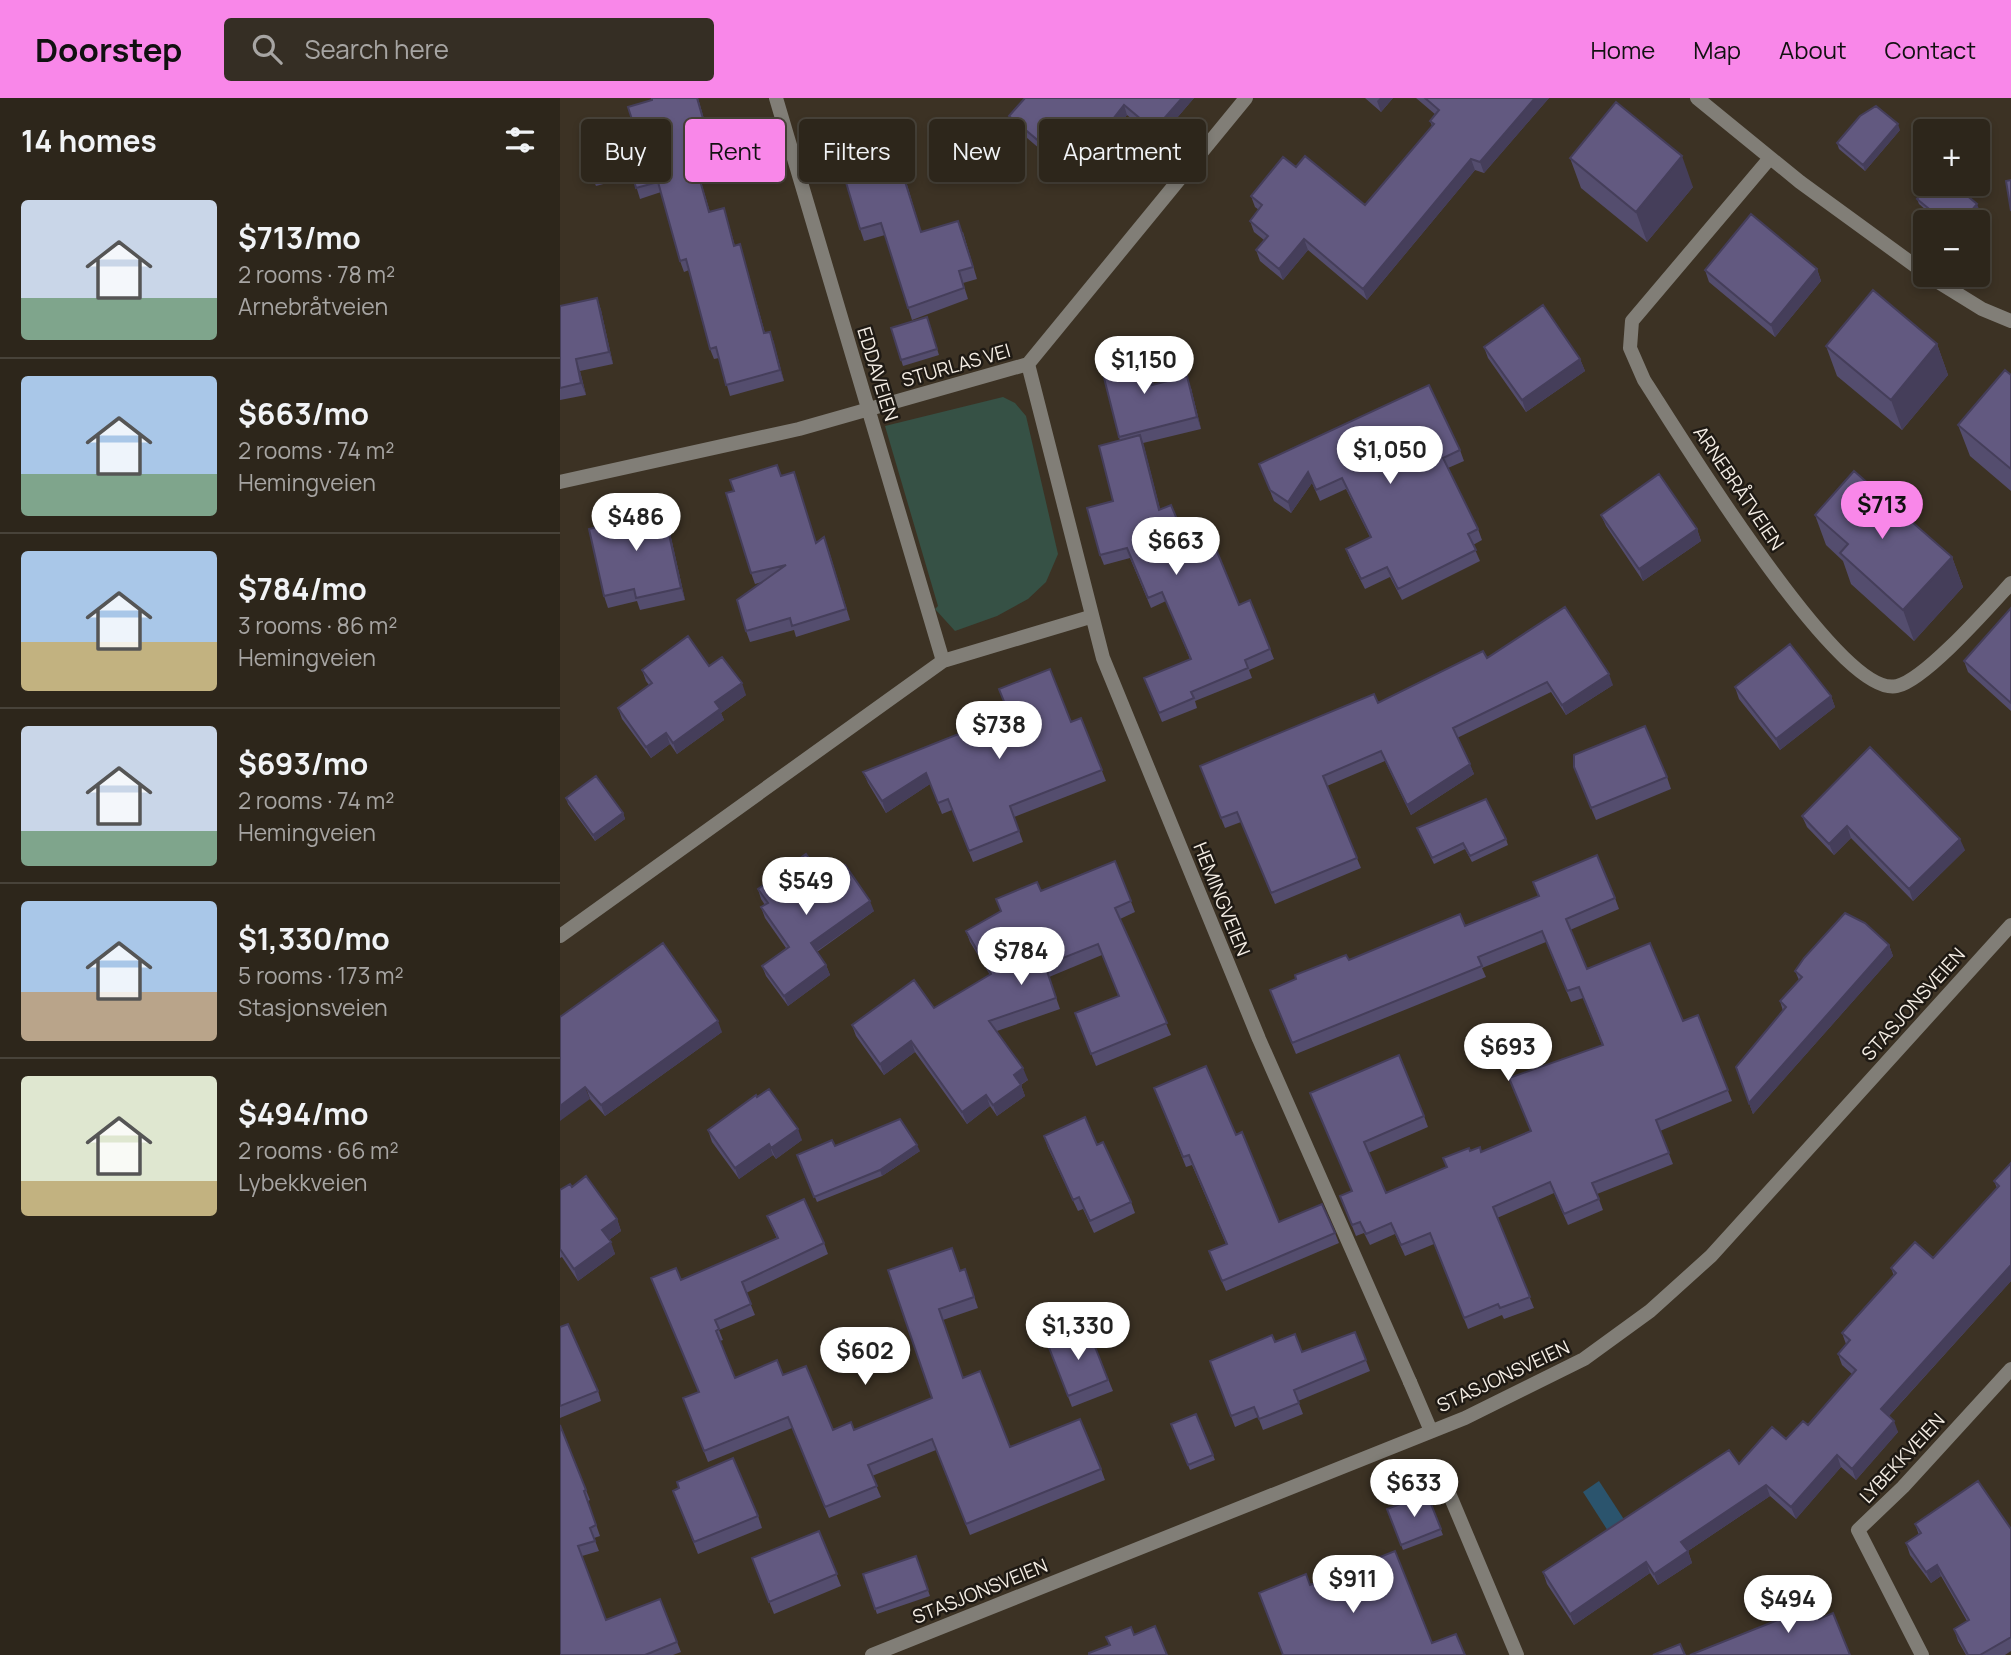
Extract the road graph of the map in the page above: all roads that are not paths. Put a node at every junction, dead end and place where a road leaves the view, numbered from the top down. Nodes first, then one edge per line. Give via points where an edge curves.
1 (776, 98) edge
2 (1246, 98) edge
3 (1697, 98) edge
4 (1770, 158) junction
5 (1913, 264) edge
6 (1947, 287) edge
7 (2011, 321) edge
8 (1028, 364) junction
9 (868, 410) junction
10 (560, 482) edge
11 (2011, 583) edge
12 (1090, 617) junction
13 (943, 662) junction
14 (2011, 925) edge
15 (560, 936) edge
16 (2011, 1369) edge
17 (1432, 1431) junction
18 (1446, 1486) dead end
19 (872, 1655) edge
20 (1517, 1655) edge
21 (1922, 1655) edge

1 - 9 street, EDDAVEIEN
2 - 8 street, STURLAS VEI
3 - 4 street
4 - 5 street
4 - 11 street, ARNEBRÅTVEIEN via 1632,321 1630,348 1644,380 1777,578 1820,633 1872,681 1895,687 1914,677
6 - 7 street
8 - 9 street, STURLAS VEI
8 - 12 street, HEMINGVEIEN
9 - 10 street, STURLAS VEI
9 - 13 street, EDDAVEIEN
12 - 13 street
12 - 17 street, HEMINGVEIEN via 1259,1039
13 - 15 street
14 - 17 street, STASJONSVEIEN via 1682,1284 1584,1359
16 - 21 street, LYBEKKVEIEN via 1858,1530
17 - 19 street, STASJONSVEIEN
18 - 20 street

